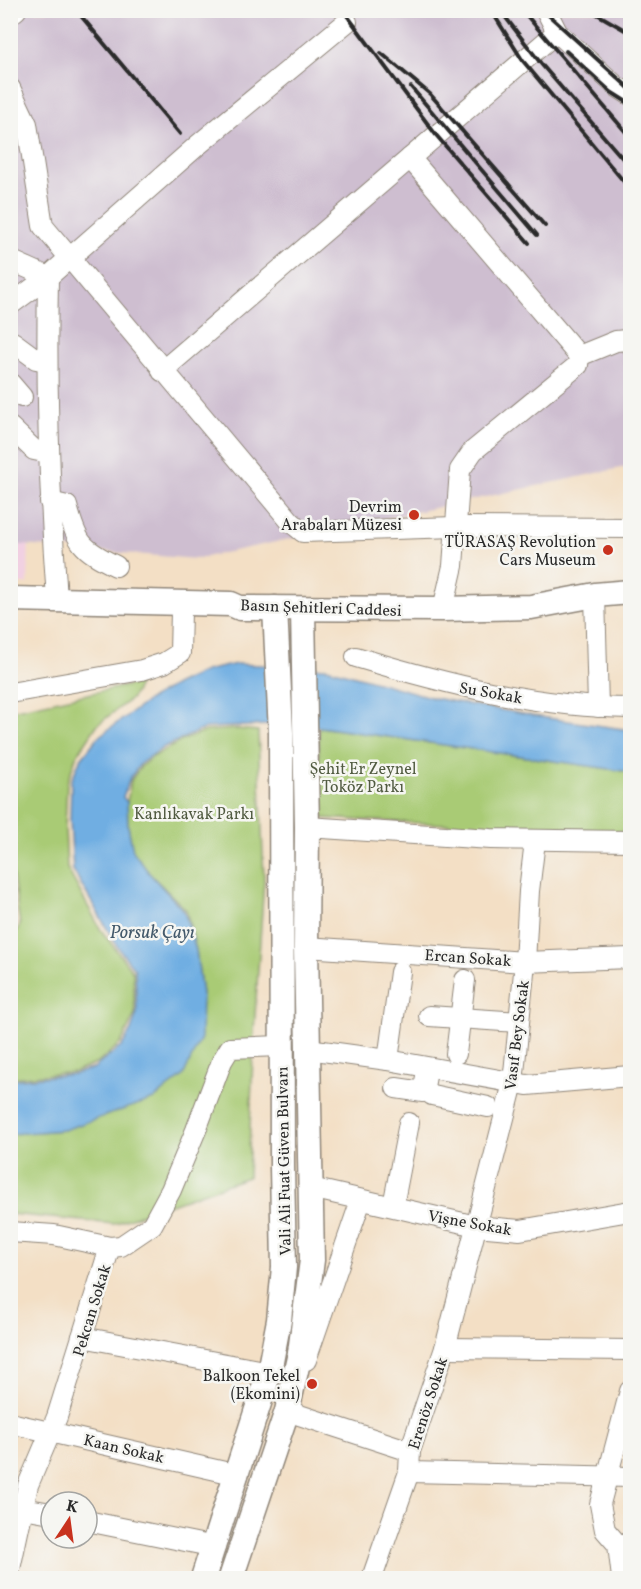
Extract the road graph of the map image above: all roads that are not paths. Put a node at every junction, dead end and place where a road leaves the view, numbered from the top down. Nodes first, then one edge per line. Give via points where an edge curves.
1 (16, 10) edge
2 (546, 10) edge
3 (10, 15) edge
4 (347, 22) dead end
5 (557, 32) junction
6 (10, 88) edge
7 (630, 95) edge
8 (410, 158) junction
9 (69, 258) junction
10 (10, 260) edge
11 (48, 277) junction
12 (10, 305) edge
13 (10, 342) edge
14 (630, 344) edge
15 (579, 356) junction
16 (47, 360) junction
17 (162, 370) junction
18 (10, 427) edge
19 (50, 453) junction
20 (50, 502) junction
21 (455, 527) junction
22 (630, 528) edge
23 (116, 566) dead end
24 (630, 592) edge
25 (595, 595) junction
26 (10, 599) edge
27 (57, 599) junction
28 (109, 600) junction
29 (240, 608) junction
30 (275, 608) junction
31 (443, 609) junction
32 (303, 610) junction
33 (181, 611) junction
34 (356, 657) dead end
35 (10, 693) edge
36 (598, 707) junction
37 (630, 708) edge
38 (307, 827) junction
39 (535, 841) junction
40 (630, 841) edge
41 (306, 947) junction
42 (630, 958) edge
43 (525, 962) junction
44 (400, 972) dead end
45 (465, 980) dead end
46 (429, 1016) dead end
47 (462, 1018) junction
48 (519, 1022) junction
49 (281, 1046) junction
50 (308, 1049) junction
51 (456, 1054) dead end
52 (388, 1060) junction
53 (428, 1068) junction
54 (461, 1074) junction
55 (630, 1076) edge
56 (513, 1083) junction
57 (396, 1088) dead end
58 (432, 1095) dead end
59 (457, 1100) junction
60 (488, 1107) dead end
61 (410, 1123) dead end
62 (311, 1188) junction
63 (361, 1200) junction
64 (393, 1206) junction
65 (630, 1211) edge
66 (476, 1226) junction
67 (10, 1232) edge
68 (110, 1247) junction
69 (82, 1337) junction
70 (445, 1348) junction
71 (630, 1350) edge
72 (268, 1372) junction
73 (630, 1391) edge
74 (10, 1409) edge
75 (288, 1411) junction
76 (10, 1423) edge
77 (50, 1431) junction
78 (410, 1451) junction
79 (409, 1472) junction
80 (238, 1475) junction
81 (609, 1477) junction
82 (630, 1477) edge
83 (23, 1508) junction
84 (39, 1511) edge
85 (99, 1523) edge
86 (215, 1547) junction
87 (10, 1569) edge
88 (203, 1578) edge
89 (231, 1578) edge
90 (372, 1578) edge
91 (622, 1578) edge

1 - 3 street
2 - 5 street
4 - 9 street
5 - 7 street
5 - 8 street
6 - 9 street via 27,124 43,226
8 - 15 street
8 - 17 street
9 - 11 street
9 - 17 street
10 - 11 street
11 - 12 street
11 - 16 street
13 - 16 street via 36,359
14 - 15 street via 627,340 616,341
15 - 21 street via 578,365 473,451 460,470
16 - 19 street
17 - 21 street via 303,532
18 - 19 street via 34,450
19 - 20 street
20 - 23 street via 67,506 74,534 92,554
20 - 27 street
21 - 22 street
21 - 31 street via 453,566
24 - 25 main road, Basın Şehitleri Caddesi
25 - 31 main road, Basın Şehitleri Caddesi via 531,607
25 - 36 street
26 - 27 main road, Basın Şehitleri Caddesi
27 - 28 main road, Basın Şehitleri Caddesi
28 - 29 main road, Basın Şehitleri Caddesi via 231,604
28 - 33 main road via 129,609
29 - 30 main road, Basın Şehitleri Caddesi
29 - 33 main road via 231,612
30 - 32 main road, Basın Şehitleri Caddesi
30 - 49 main road, Vali Ali Fuat Güven Bulvarı via 281,733
31 - 32 main road, Basın Şehitleri Caddesi
32 - 38 main road, Vali Ali Fuat Güven Bulvarı
33 - 35 street via 180,653 164,663
34 - 36 street, Su Sokak via 489,692
36 - 37 street, Su Sokak
38 - 39 street
38 - 41 main road, Vali Ali Fuat Güven Bulvarı
39 - 40 street
39 - 43 street, Vasıf Bey Sokak
41 - 43 street, Ercan Sokak
41 - 50 main road, Vali Ali Fuat Güven Bulvarı
42 - 43 street, Ercan Sokak
43 - 48 street, Vasıf Bey Sokak
44 - 52 street
45 - 47 street
46 - 47 street
47 - 48 street
47 - 51 street
48 - 56 street, Vasıf Bey Sokak
49 - 68 street, Pekcan Sokak via 230,1048 171,1190 152,1225 121,1246
49 - 72 main road, Vali Ali Fuat Güven Bulvarı via 284,1267 279,1320
50 - 52 street
50 - 62 main road, Vali Ali Fuat Güven Bulvarı
52 - 53 street
53 - 54 street
53 - 57 street via 423,1092
54 - 56 street
54 - 59 street
55 - 56 street
56 - 66 street, Vasıf Bey Sokak
58 - 59 street
59 - 60 street
61 - 64 street
62 - 63 street, Vişne Sokak
62 - 75 main road, Vali Ali Fuat Güven Bulvarı via 312,1260
63 - 64 street, Vişne Sokak
63 - 75 street
64 - 66 street, Vişne Sokak
65 - 66 street, Vişne Sokak via 520,1230
66 - 70 street, Erenöz Sokak
67 - 68 street via 54,1235
68 - 69 street, Pekcan Sokak
69 - 72 street
69 - 77 street, Pekcan Sokak
70 - 71 street
70 - 78 street, Erenöz Sokak
72 - 80 main road, Vali Ali Fuat Güven Bulvarı
73 - 81 street
74 - 77 street
75 - 78 street
75 - 89 main road, Vali Ali Fuat Güven Bulvarı
76 - 77 street, Kaan Sokak
77 - 80 street, Kaan Sokak
77 - 83 street, Pekcan Sokak
78 - 79 street, Erenöz Sokak
79 - 81 street
79 - 90 street, Erenöz Sokak
80 - 86 main road, Vali Ali Fuat Güven Bulvarı
81 - 82 street
81 - 91 street via 600,1504 605,1530 618,1545
83 - 84 street
83 - 87 street, Pekcan Sokak
85 - 86 street
86 - 88 main road, Vali Ali Fuat Güven Bulvarı

